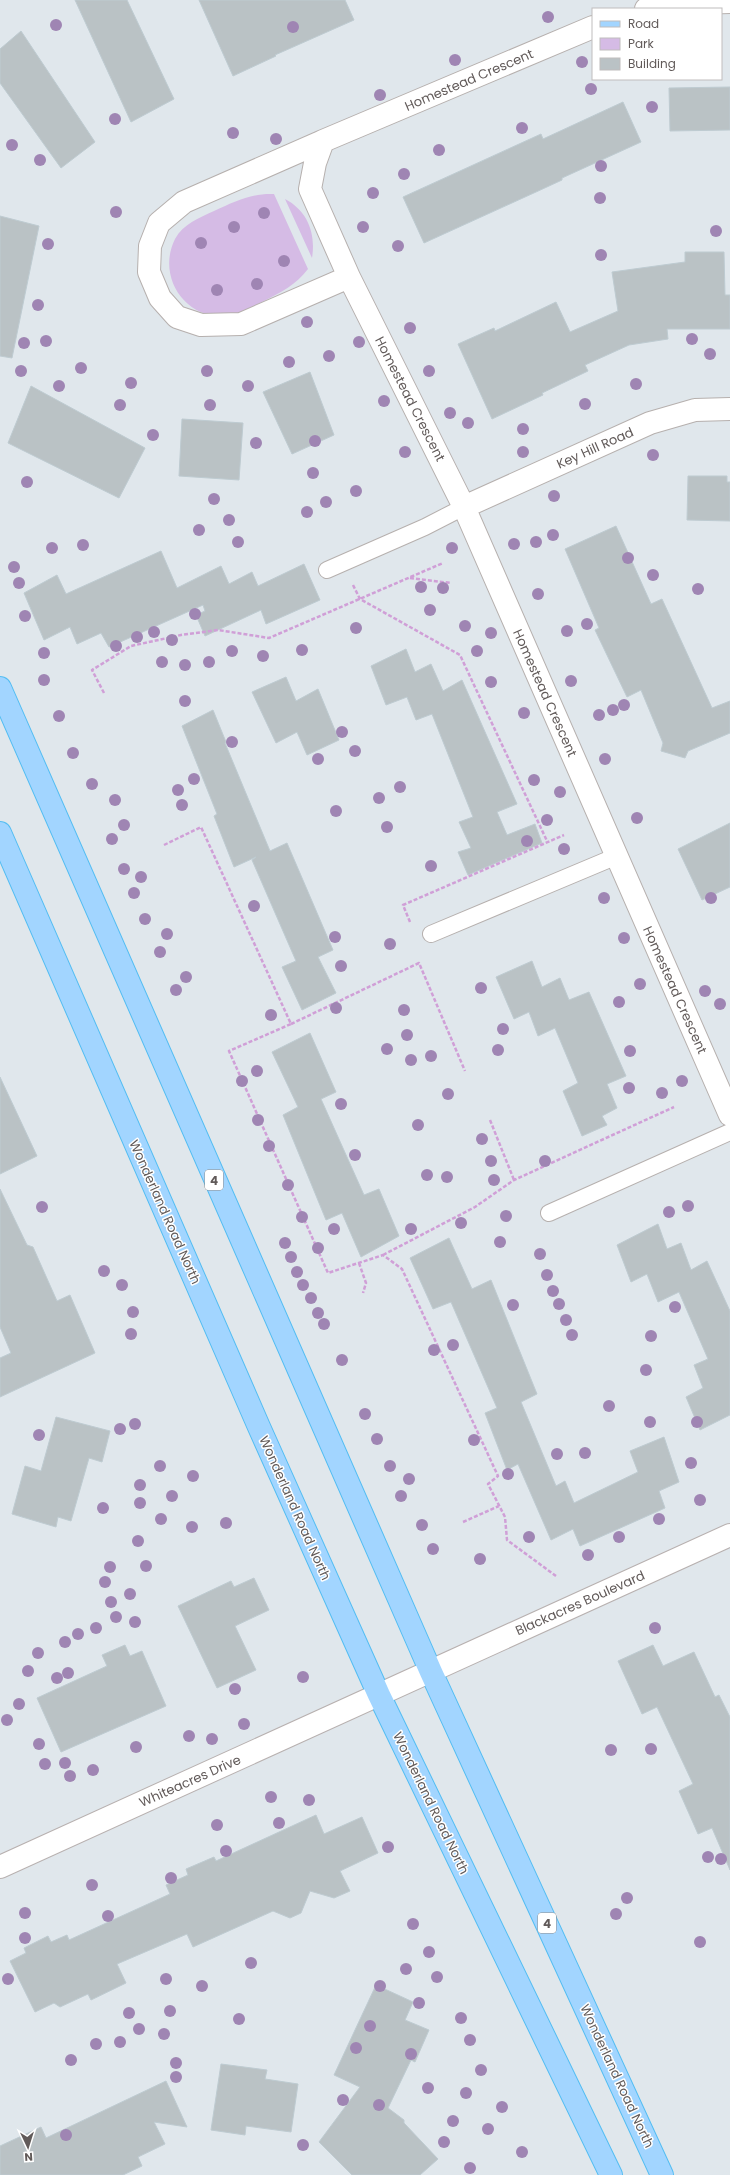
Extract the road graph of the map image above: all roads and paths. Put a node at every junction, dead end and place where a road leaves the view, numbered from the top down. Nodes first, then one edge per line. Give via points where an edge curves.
1 (730, 2) edge
2 (650, 8) edge
3 (592, 27) edge
4 (323, 141) junction
5 (349, 277) junction
6 (730, 409) edge
7 (464, 507) junction
8 (443, 563) dead end
9 (334, 567) joint
10 (409, 578) junction
11 (451, 583) dead end
12 (360, 599) junction
13 (0, 688) edge
14 (104, 692) dead end
15 (0, 833) edge
16 (564, 835) dead end
17 (547, 841) junction
18 (164, 846) dead end
19 (617, 856) junction
20 (411, 926) dead end
21 (431, 934) dead end
22 (291, 1024) junction
23 (465, 1071) dead end
24 (674, 1107) dead end
25 (730, 1114) edge
26 (490, 1120) dead end
27 (730, 1132) edge
28 (514, 1180) junction
29 (549, 1213) dead end
30 (383, 1255) junction
31 (359, 1263) junction
32 (363, 1293) dead end
33 (499, 1506) junction
34 (463, 1522) dead end
35 (730, 1535) edge
36 (556, 1576) dead end
37 (431, 1672) junction
38 (379, 1695) junction
39 (0, 1868) edge
40 (611, 2175) edge
41 (662, 2175) edge

1 - 2 street via 666,4
3 - 4 street, Homestead Crescent
4 - 5 street, Homestead Crescent via 310,189
4 - 5 street, Homestead Crescent via 184,202 160,223 150,246 149,272 160,298 177,317 202,326 241,324
5 - 7 street, Homestead Crescent
6 - 7 street, Key Hill Road via 695,410 650,423
7 - 9 lane
7 - 19 street, Homestead Crescent
8 - 10 path
9 - 12 path
10 - 11 path
10 - 12 path
12 - 14 path via 269,638 218,630 131,646 92,670
12 - 17 path via 460,656
13 - 37 main road, 4
15 - 38 main road, Wonderland Road North
16 - 17 path
17 - 20 path via 403,905
18 - 22 path via 200,827
19 - 21 lane
19 - 25 street, Homestead Crescent
22 - 23 path via 419,963
22 - 31 path via 229,1051 328,1273
24 - 28 path
26 - 28 path
27 - 29 lane
28 - 30 path via 475,1207
30 - 31 path
30 - 33 path via 402,1269 498,1476 488,1484
31 - 32 path via 366,1283
33 - 34 path
33 - 36 path via 505,1517 507,1540
35 - 37 street, Blackacres Boulevard
37 - 38 street, Blackacres Boulevard
37 - 41 main road, Wonderland Road North / 4
38 - 39 street, Whiteacres Drive
38 - 40 main road, Wonderland Road North

